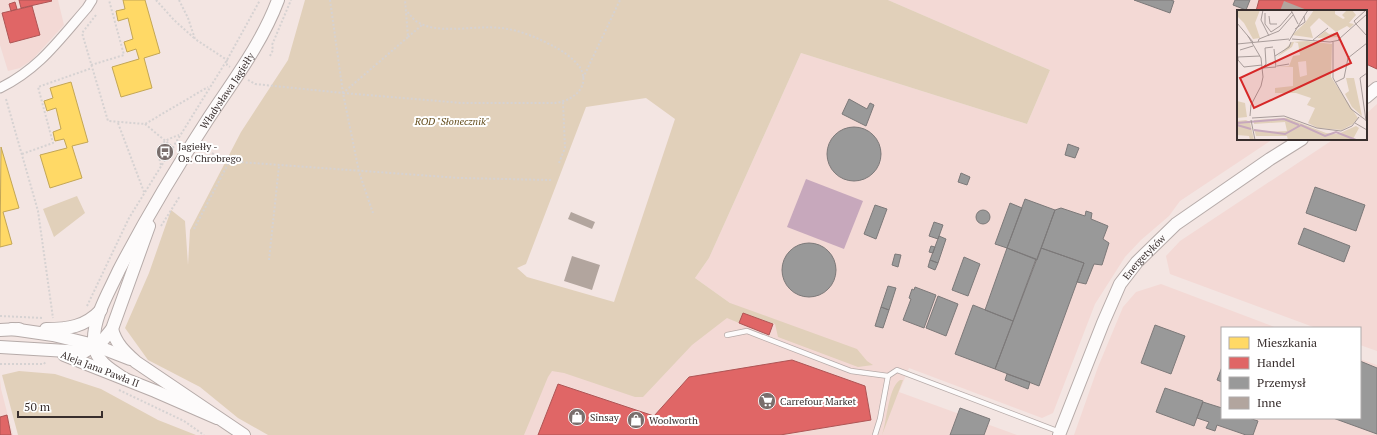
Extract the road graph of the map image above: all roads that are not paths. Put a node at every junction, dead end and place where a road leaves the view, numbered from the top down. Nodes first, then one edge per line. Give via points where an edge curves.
1 (92, 0) edge
2 (278, 0) edge
3 (0, 88) edge
4 (1377, 88) edge
5 (1367, 96) edge
6 (1300, 140) edge
7 (170, 178) junction
8 (101, 310) junction
9 (6, 329) edge
10 (112, 329) junction
11 (726, 335) dead end
12 (94, 345) junction
13 (0, 347) edge
14 (49, 355) junction
15 (136, 362) junction
16 (888, 376) junction
17 (125, 379) junction
18 (217, 418) junction
19 (1059, 434) edge
20 (244, 435) edge
21 (875, 435) edge

1 - 3 street via 37,65
2 - 7 street, Władysława Jagiełły via 267,28
4 - 5 street
6 - 19 street, Energetyków via 1176,224 1137,262 1120,284
7 - 8 street, Władysława Jagiełły via 143,224
7 - 10 street, Władysława Jagiełły via 148,228
8 - 9 street, Aleja Jana Pawła II via 92,319 75,328
8 - 12 street, Władysława Jagiełły via 94,334
9 - 12 street, Aleja Jana Pawła II via 53,335
10 - 12 street, Władysława Jagiełły via 103,340
10 - 15 street, Aleja Jana Pawła II via 115,340
11 - 16 lane via 747,331 850,371
12 - 14 street, Aleja Jana Pawła II via 84,352
12 - 15 street, Aleja Jana Pawła II
12 - 17 street via 100,360
13 - 14 street, Aleja Jana Pawła II
14 - 17 street, Aleja Jana Pawła II
15 - 18 street, Aleja Jana Pawła II
16 - 19 lane via 897,370
16 - 21 lane
17 - 18 street, Aleja Jana Pawła II
18 - 20 street, Aleja Jana Pawła II

